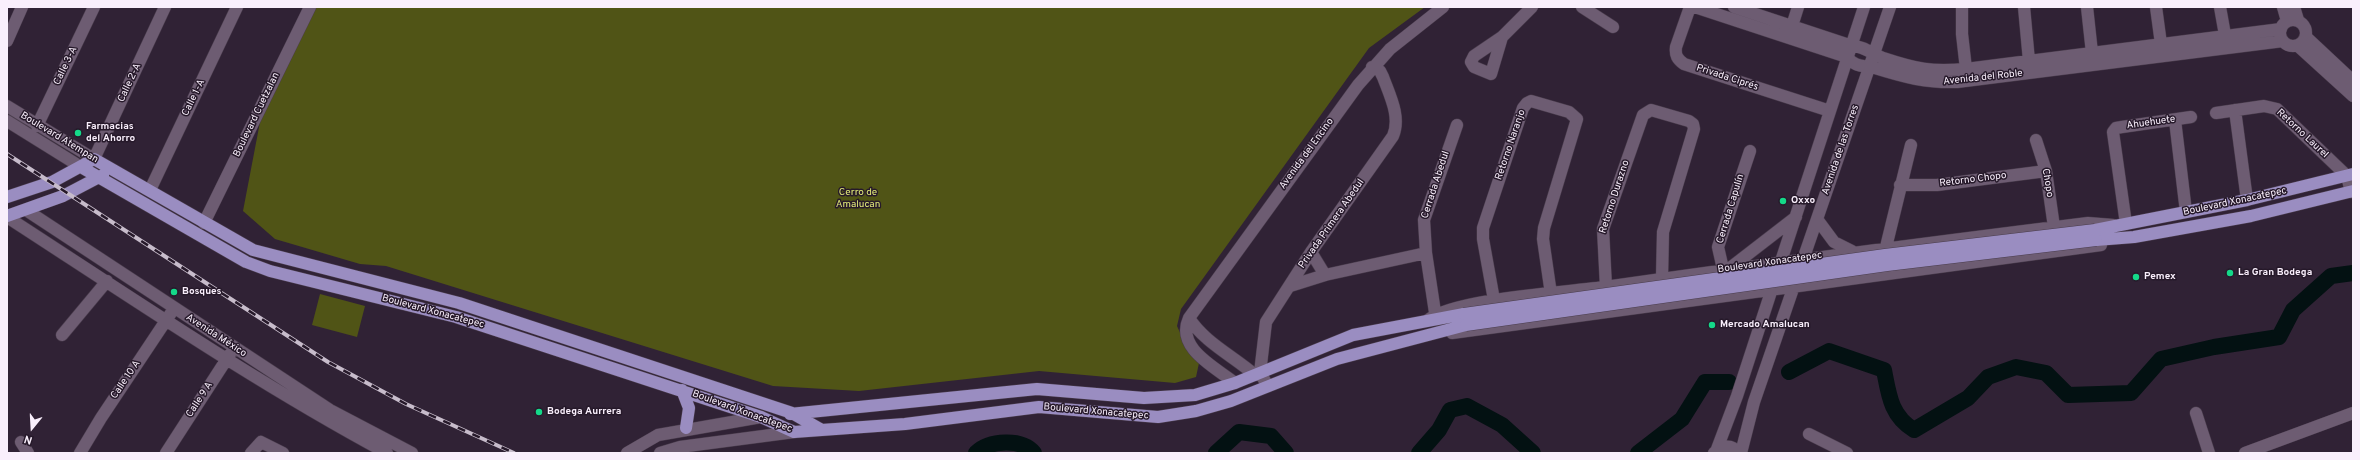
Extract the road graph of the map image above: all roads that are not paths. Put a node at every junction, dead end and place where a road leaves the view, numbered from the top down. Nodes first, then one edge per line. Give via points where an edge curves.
1 (22, 7) edge
2 (94, 7) edge
3 (165, 7) edge
4 (237, 7) edge
5 (310, 7) edge
6 (1443, 7) edge
7 (1532, 7) edge
8 (1582, 7) edge
9 (1690, 7) edge
10 (1695, 7) edge
11 (1735, 7) edge
12 (1798, 7) edge
13 (1864, 7) edge
14 (1890, 7) edge
15 (1962, 7) edge
16 (2024, 7) edge
17 (2087, 7) edge
18 (2156, 7) edge
19 (2220, 7) edge
20 (2283, 7) edge
21 (2294, 7) edge
22 (1792, 26) junction
23 (1613, 27) dead end
24 (2287, 28) junction
25 (2225, 35) junction
26 (1502, 38) junction
27 (7, 41) edge
28 (2302, 42) junction
29 (2162, 44) junction
30 (1850, 52) junction
31 (2092, 53) junction
32 (1874, 54) junction
33 (2029, 61) junction
34 (1372, 67) junction
35 (1869, 67) junction
36 (1966, 70) junction
37 (2353, 80) edge
38 (2353, 96) edge
39 (7, 106) edge
40 (2235, 110) junction
41 (1830, 111) junction
42 (2216, 113) dead end
43 (2191, 117) dead end
44 (2175, 120) junction
45 (7, 121) edge
46 (1457, 125) dead end
47 (38, 126) junction
48 (2036, 140) dead end
49 (1911, 145) dead end
50 (1750, 151) dead end
51 (94, 159) junction
52 (81, 168) junction
53 (111, 169) junction
54 (2046, 171) junction
55 (2350, 175) edge
56 (99, 178) junction
57 (1900, 185) junction
58 (150, 190) junction
59 (2352, 192) edge
60 (8, 195) edge
61 (2247, 200) junction
62 (26, 210) junction
63 (2186, 212) junction
64 (7, 216) edge
65 (1796, 217) junction
66 (1817, 219) junction
67 (204, 223) junction
68 (2121, 225) junction
69 (2054, 227) junction
70 (2096, 235) junction
71 (2122, 238) junction
72 (1886, 247) junction
73 (1854, 251) junction
74 (1311, 252) junction
75 (1426, 253) junction
76 (1826, 255) junction
77 (1804, 258) junction
78 (1782, 261) junction
79 (1732, 268) junction
80 (1325, 275) junction
81 (1662, 278) junction
82 (107, 281) junction
83 (1829, 282) junction
84 (1290, 286) junction
85 (1794, 286) junction
86 (1606, 287) junction
87 (1772, 288) junction
88 (1580, 290) junction
89 (1746, 292) junction
90 (1551, 294) junction
91 (1494, 300) junction
92 (174, 308) junction
93 (1583, 315) junction
94 (1433, 317) junction
95 (1189, 318) junction
96 (167, 320) junction
97 (1465, 320) junction
98 (1434, 333) junction
99 (62, 335) dead end
100 (234, 348) junction
101 (226, 360) junction
102 (1257, 374) junction
103 (1235, 383) junction
104 (1268, 386) junction
105 (682, 390) junction
106 (1737, 396) junction
107 (1754, 402) junction
108 (792, 413) junction
109 (2196, 413) dead end
110 (2353, 413) edge
111 (761, 416) junction
112 (686, 428) junction
113 (820, 429) junction
114 (794, 432) junction
115 (1809, 434) dead end
116 (22, 442) dead end
117 (1715, 451) edge
118 (28, 453) edge
119 (80, 453) edge
120 (166, 453) edge
121 (251, 453) edge
122 (282, 453) edge
123 (386, 453) edge
124 (412, 453) edge
125 (627, 453) edge
126 (660, 453) edge
127 (1740, 453) edge
128 (1846, 453) edge
129 (2209, 453) edge
130 (2247, 453) edge

1 - 27 street
2 - 47 street, Calle 3-A
3 - 51 street, Calle 2-A
4 - 58 street, Calle 1-A
5 - 67 street, Boulevard Cuetzalan
6 - 34 street, Avenida del Encino via 1390,49
7 - 26 street
8 - 23 street
9 - 41 street, Privada Ciprés via 1676,47 1678,60
10 - 30 street, Avenida del Roble
11 - 22 street, Avenida del Roble
12 - 22 street
13 - 30 street
14 - 32 street, Avenida de las Torres
15 - 36 street
16 - 33 street
17 - 31 street
18 - 29 street
19 - 25 street
20 - 24 street
21 - 24 street
22 - 30 street, Avenida del Roble
24 - 25 street, Avenida del Roble
24 - 28 street via 2292,46
24 - 28 street via 2303,24 2306,30
24 - 35 street, Avenida del Roble via 1957,82 1916,80
25 - 29 street, Avenida del Roble
26 - 26 street via 1474,56 1471,62 1474,67 1491,74
28 - 37 street
28 - 38 street
29 - 31 street, Avenida del Roble
30 - 32 street, Avenida del Roble via 1863,48
30 - 35 street, Avenida del Roble via 1857,66
30 - 41 street
31 - 33 street, Avenida del Roble
32 - 35 street, Avenida de las Torres
32 - 36 street, Avenida del Roble via 1926,71
33 - 36 street, Avenida del Roble
34 - 74 street, Privada Primera Abedul via 1380,71 1383,77 1397,117 1397,127
34 - 95 street, Avenida del Encino
35 - 66 street, Avenida de las Torres
39 - 47 street, Boulevard Atempan
40 - 42 street, Retorno Laurel
40 - 55 street, Retorno Laurel via 2264,106 2277,109
40 - 61 street
41 - 65 street
43 - 44 street, Ahuehuete
44 - 63 street
44 - 68 street, Ahuehuete via 2116,128 2113,132
45 - 52 street, Boulevard Atempan
46 - 75 street, Cerrada Abedul via 1424,220
47 - 51 street, Boulevard Atempan
48 - 54 street, Chopo
49 - 57 street
50 - 79 street, Cerrada Capulín via 1718,246
51 - 52 main road
51 - 53 main road, Boulevard Atempan
52 - 56 main road, Boulevard Atempan
52 - 60 main road via 52,182
53 - 56 main road
53 - 58 main road, Boulevard Xonacatepec
54 - 57 street, Retorno Chopo via 1937,185
54 - 69 street, Chopo
55 - 59 street
55 - 61 main road, Boulevard Xonacatepec
56 - 62 main road via 67,195
56 - 105 main road, Boulevard Xonacatepec via 226,252 270,271 456,317
57 - 72 street
58 - 67 main road, Boulevard Xonacatepec
59 - 71 main road, Boulevard Xonacatepec via 2251,216
61 - 63 main road, Boulevard Xonacatepec
62 - 64 main road
62 - 92 street, Avenida México
63 - 68 main road, Boulevard Xonacatepec
64 - 82 street, Avenida México
65 - 78 street
65 - 79 street
66 - 73 street via 1834,242
66 - 77 street, Avenida de las Torres
67 - 108 main road, Boulevard Xonacatepec via 233,241 268,256 459,303
68 - 69 street, Boulevard Xonacatepec via 2088,223
68 - 70 main road, Boulevard Xonacatepec
69 - 72 street, Boulevard Xonacatepec
70 - 71 main road, Boulevard Xonacatepec
70 - 97 main road, Boulevard Xonacatepec, bridge
71 - 83 street, Boulevard Xonacatepec via 2102,245
72 - 73 street, Boulevard Xonacatepec
73 - 76 street, Boulevard Xonacatepec
74 - 80 street
74 - 84 street, Privada Primera Abedul
75 - 80 street
75 - 94 street, Cerrada Abedul
76 - 77 street, Boulevard Xonacatepec
76 - 83 street via 1818,269 1822,278
77 - 78 street, Boulevard Xonacatepec
77 - 85 street, Avenida de las Torres
78 - 79 street, Boulevard Xonacatepec
78 - 87 street
79 - 81 street, Boulevard Xonacatepec
79 - 89 street via 1750,269 1755,276 1753,284
80 - 84 street
81 - 86 street, Boulevard Xonacatepec
81 - 86 street, Retorno Durazno via 1663,232 1694,134 1693,124 1656,111 1643,115 1603,229
82 - 96 street, Avenida México
82 - 99 street
83 - 85 street, Boulevard Xonacatepec
84 - 102 street, Privada Primera Abedul via 1266,322
85 - 87 street, Boulevard Xonacatepec
85 - 107 street, Avenida de las Torres
86 - 88 street, Boulevard Xonacatepec
87 - 89 street, Boulevard Xonacatepec
87 - 106 street
88 - 90 street, Boulevard Xonacatepec
88 - 93 street
89 - 93 street, Boulevard Xonacatepec
90 - 91 street, Boulevard Xonacatepec
90 - 91 street, Retorno Naranjo via 1543,239 1544,228 1577,119 1568,112 1531,101 1523,108 1483,228
91 - 94 street, Boulevard Xonacatepec
92 - 96 street, Calle 10 A
92 - 100 street, Avenida México
93 - 98 street, Boulevard Xonacatepec via 1451,333
94 - 97 main road, Boulevard Xonacatepec
94 - 102 main road, Boulevard Xonacatepec via 1353,334
95 - 102 street via 1207,338
95 - 103 street, Avenida del Encino via 1185,327 1186,337 1200,358
96 - 101 street, Avenida México
96 - 119 street, Calle 10 A
97 - 98 main road, Boulevard Xonacatepec
98 - 104 main road, Boulevard Xonacatepec via 1338,358
100 - 101 street, Calle 9 A
100 - 124 street, Avenida México via 330,410
101 - 120 street, Calle 9 A
101 - 123 street, Avenida México
102 - 103 main road, Boulevard Xonacatepec
102 - 104 street
103 - 108 main road, Boulevard Xonacatepec via 1187,396 1144,398 1037,389
104 - 113 main road, Boulevard Xonacatepec via 1231,401 1196,411 1158,417 1039,407 904,424
105 - 111 main road, Boulevard Xonacatepec
105 - 112 main road via 689,408
106 - 107 street
106 - 117 street
107 - 127 street, Avenida de las Torres
108 - 111 main road
108 - 113 main road
109 - 129 street
110 - 130 street
111 - 112 street
111 - 114 main road, Boulevard Xonacatepec
112 - 125 street via 658,435
113 - 114 main road, Boulevard Xonacatepec
114 - 126 street via 680,447
115 - 128 street
116 - 118 street
117 - 127 street via 1730,447
121 - 122 street via 261,442

